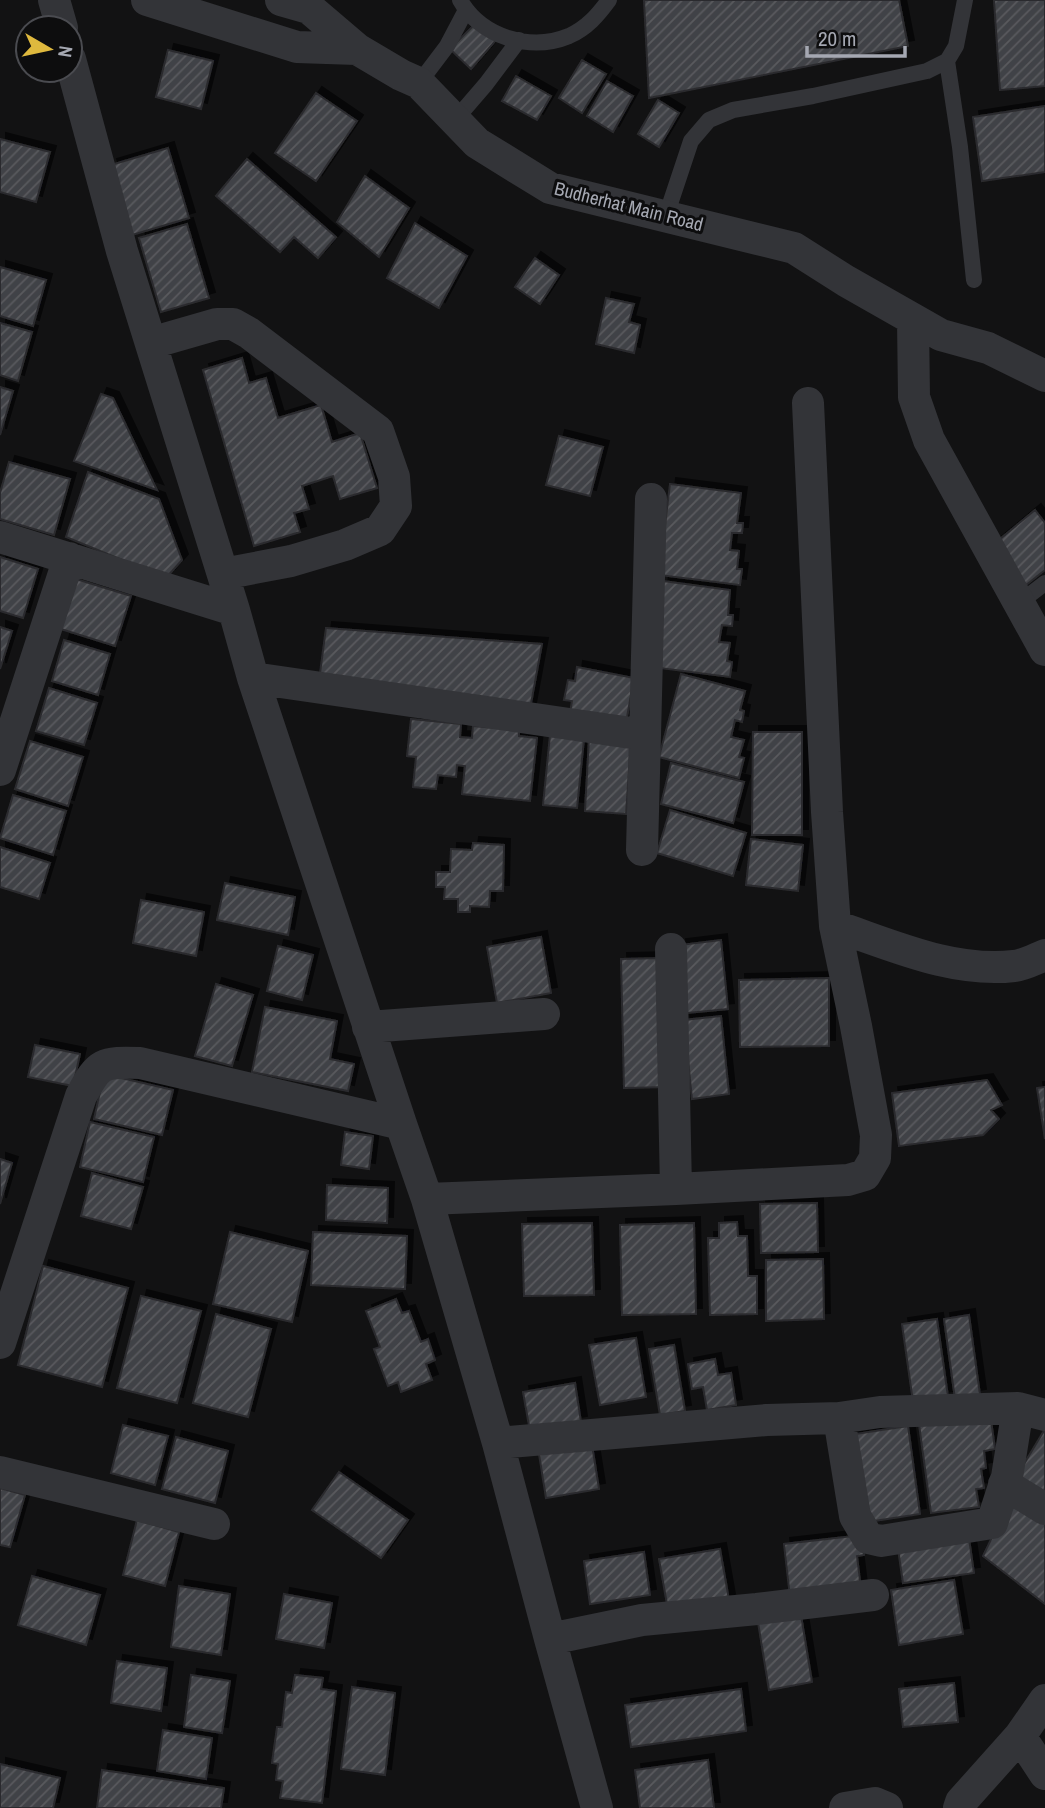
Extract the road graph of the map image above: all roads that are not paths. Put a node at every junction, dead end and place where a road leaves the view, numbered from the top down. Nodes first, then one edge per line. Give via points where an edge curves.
1 (147, 0) edge
2 (609, 0) edge
3 (965, 0) edge
4 (295, 4) edge
5 (463, 5) edge
6 (519, 40) junction
7 (297, 47) junction
8 (357, 49) junction
9 (947, 61) junction
10 (419, 83) junction
11 (77, 84) edge
12 (455, 120) junction
13 (666, 216) junction
14 (974, 280) dead end
15 (913, 320) junction
16 (151, 343) junction
17 (1045, 376) edge
18 (808, 402) dead end
19 (651, 499) dead end
20 (0, 537) edge
21 (69, 558) junction
22 (223, 574) junction
23 (1045, 583) edge
24 (1019, 603) junction
25 (234, 610) junction
26 (1045, 650) edge
27 (253, 678) junction
28 (645, 735) junction
29 (0, 771) edge
30 (642, 850) dead end
31 (835, 926) junction
32 (671, 949) dead end
33 (1045, 955) edge
34 (544, 1014) dead end
35 (368, 1027) junction
36 (401, 1124) junction
37 (676, 1189) junction
38 (427, 1199) junction
39 (0, 1343) edge
40 (1032, 1411) edge
41 (839, 1418) junction
42 (498, 1443) junction
43 (0, 1472) edge
44 (1004, 1484) junction
45 (1045, 1509) edge
46 (214, 1524) dead end
47 (873, 1595) dead end
48 (550, 1639) junction
49 (1045, 1700) edge
50 (1020, 1736) junction
51 (1045, 1774) edge
52 (597, 1808) edge
53 (845, 1808) edge
54 (887, 1808) edge
55 (959, 1808) edge

1 - 7 street, Budherhat Main Road
2 - 6 lane via 594,20 569,36 540,43
3 - 9 lane via 956,46
4 - 7 street
4 - 8 street
5 - 6 lane via 486,29
5 - 10 lane via 447,46
6 - 12 lane
7 - 8 street, Budherhat Main Road
8 - 10 street, Budherhat Main Road
9 - 13 lane via 927,71 733,110 709,120 691,141
9 - 14 lane
10 - 12 street, Budherhat Main Road
11 - 16 street
12 - 13 street, Budherhat Main Road via 477,143 550,188
13 - 15 street, Budherhat Main Road via 794,248
15 - 17 street, Budherhat Main Road via 942,335 988,348
15 - 24 street via 914,397 929,440
16 - 22 street
16 - 22 street via 216,324 233,324 378,431 394,477 396,506 380,530 291,561
18 - 31 street
19 - 28 street
20 - 21 street
21 - 25 street
21 - 29 street
22 - 25 street
23 - 24 lane
24 - 26 street
25 - 27 street
27 - 28 street
27 - 35 street
28 - 30 street
31 - 33 street via 922,956 968,966 1017,967
31 - 37 street via 876,1135 875,1157 865,1175 848,1180
32 - 37 street
34 - 35 street
35 - 36 street
36 - 38 street
36 - 39 street via 140,1063 113,1062 94,1071 81,1096
37 - 38 street
38 - 42 street
40 - 41 street via 880,1412
40 - 44 street
41 - 42 street
41 - 44 street via 855,1516 868,1538 881,1541 992,1523
42 - 48 street
43 - 46 street
44 - 45 street
47 - 48 street via 642,1620
48 - 52 street
49 - 50 street
50 - 51 street
50 - 55 street
53 - 54 street via 875,1803

